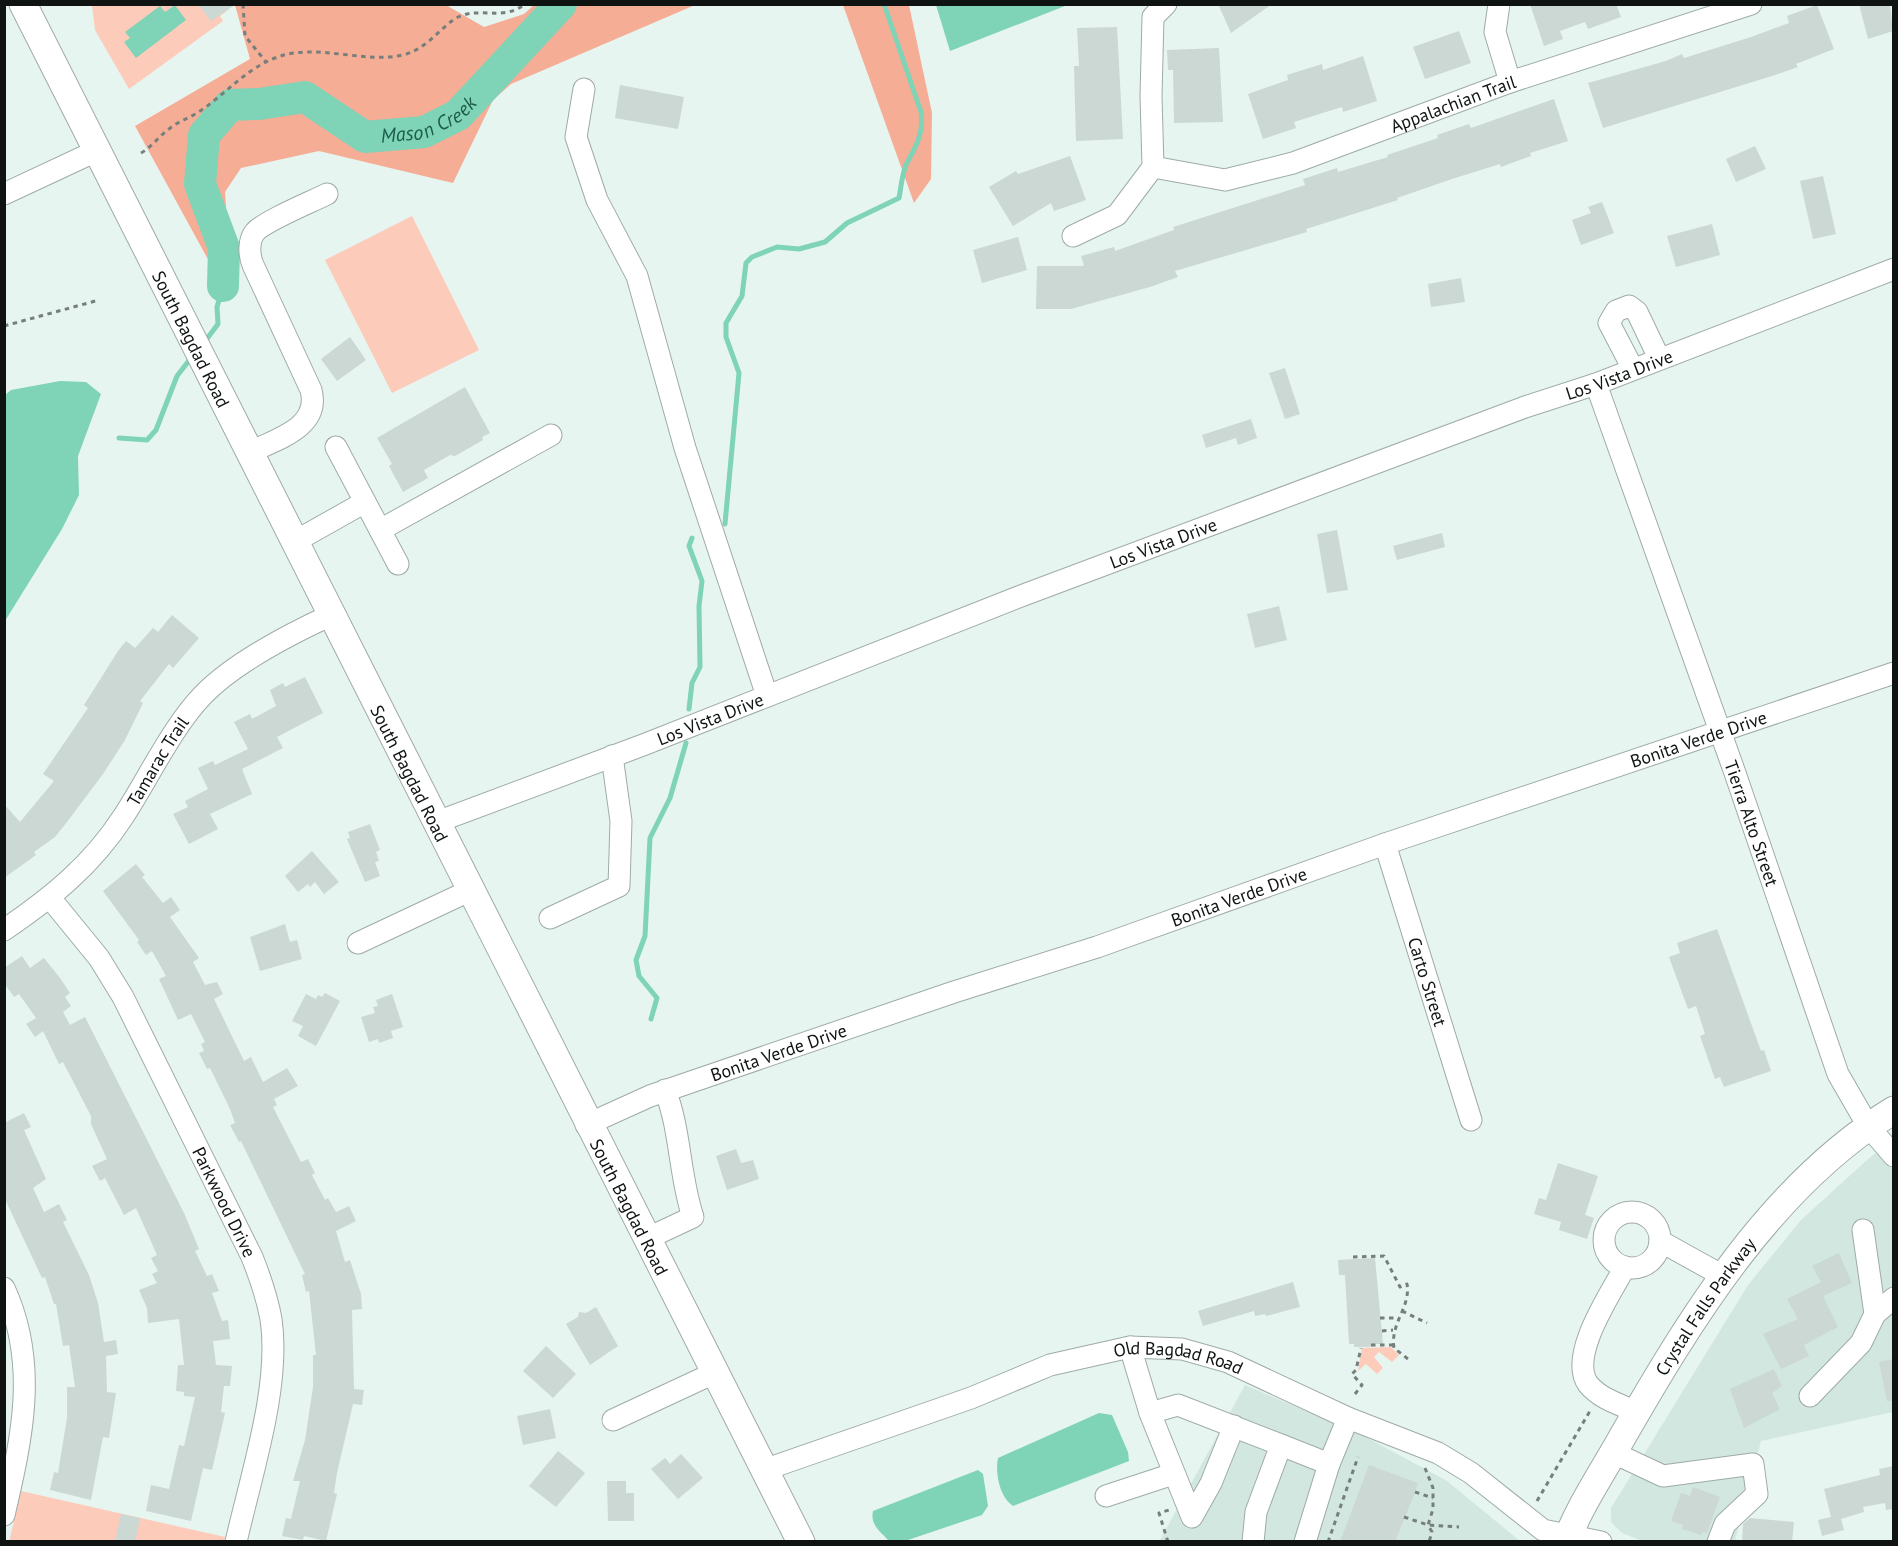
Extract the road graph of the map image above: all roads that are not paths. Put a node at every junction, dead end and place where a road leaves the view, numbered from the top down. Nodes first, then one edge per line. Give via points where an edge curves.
1 (23, 4) edge
2 (1166, 4) edge
3 (1499, 4) edge
4 (1751, 4) edge
5 (1510, 82) junction
6 (584, 89) dead end
7 (96, 150) junction
8 (1153, 167) junction
9 (4, 194) edge
10 (327, 194) dead end
11 (1073, 236) dead end
12 (1893, 269) edge
13 (1659, 358) junction
14 (1633, 369) junction
15 (1596, 384) junction
16 (551, 435) dead end
17 (336, 447) dead end
18 (249, 453) junction
19 (365, 502) junction
20 (380, 530) junction
21 (294, 542) junction
22 (398, 564) dead end
23 (331, 615) junction
24 (1893, 673) edge
25 (767, 696) junction
26 (1720, 733) junction
27 (612, 756) junction
28 (437, 822) junction
29 (1385, 844) junction
30 (471, 890) junction
31 (50, 898) junction
32 (550, 918) dead end
33 (4, 930) edge
34 (358, 943) dead end
35 (665, 1090) junction
36 (1893, 1110) edge
37 (1471, 1120) dead end
38 (586, 1125) junction
39 (1868, 1126) junction
40 (1893, 1156) edge
41 (1863, 1230) dead end
42 (646, 1239) junction
43 (1660, 1241) junction
44 (1625, 1267) junction
45 (1723, 1276) junction
46 (4, 1288) edge
47 (1893, 1298) edge
48 (1875, 1314) junction
49 (1130, 1347) junction
50 (714, 1373) junction
51 (1810, 1396) dead end
52 (1637, 1412) junction
53 (1150, 1413) junction
54 (1348, 1418) junction
55 (613, 1420) dead end
56 (1234, 1426) junction
57 (1281, 1445) junction
58 (1614, 1453) junction
59 (1329, 1464) junction
60 (764, 1470) junction
61 (1173, 1474) junction
62 (1106, 1496) dead end
63 (4, 1515) edge
64 (1568, 1539) edge
65 (236, 1542) edge
66 (801, 1542) edge
67 (1254, 1542) edge
68 (1305, 1542) edge
69 (1601, 1542) edge
70 (1718, 1542) edge

1 - 7 main road, South Bagdad Road
2 - 8 street via 1153,17
3 - 5 street via 1495,32
4 - 5 street, Appalachian Trail
5 - 8 street, Appalachian Trail via 1293,163 1226,180
6 - 25 street via 576,137 597,200 637,276 685,448
7 - 9 street
7 - 18 main road, South Bagdad Road
8 - 11 street via 1117,215
10 - 18 street via 266,225 252,238 249,251 253,264 312,390 314,403 298,429
12 - 13 street, Los Vista Drive
13 - 14 street, Los Vista Drive
13 - 14 street via 1637,312 1629,306 1616,311 1609,323
14 - 15 street, Los Vista Drive
15 - 25 street, Los Vista Drive via 1525,407 1022,596
15 - 26 street, Tierra Alto Street
16 - 20 street
17 - 19 street
18 - 21 main road, South Bagdad Road
19 - 20 street
19 - 21 street
20 - 22 street
21 - 23 main road, South Bagdad Road
23 - 28 main road, South Bagdad Road
23 - 31 street, Tamarac Trail via 222,677 203,694 109,837 72,880
24 - 26 street, Bonita Verde Drive
25 - 27 street, Los Vista Drive
26 - 29 street, Bonita Verde Drive
26 - 39 street, Tierra Alto Street via 1838,1074
27 - 28 street, Los Vista Drive
27 - 32 street via 621,821 619,886
28 - 30 main road, South Bagdad Road
29 - 35 street, Bonita Verde Drive via 1097,947
29 - 37 street, Carto Street
30 - 34 street
30 - 38 main road, South Bagdad Road
31 - 33 street, Tamarac Trail
31 - 65 street, Parkwood Drive via 99,958 123,997 252,1257 266,1298 273,1341 272,1374
35 - 38 street, Bonita Verde Drive
35 - 42 street via 675,1115 685,1192 693,1216
36 - 39 main road, Crystal Falls Parkway
38 - 42 main road, South Bagdad Road
39 - 40 street, Tierra Alto Street
39 - 45 main road, Crystal Falls Parkway via 1802,1182
41 - 48 street
42 - 50 main road, South Bagdad Road
43 - 44 street via 1658,1251 1645,1264
43 - 44 street via 1649,1217 1632,1212 1615,1217 1605,1232 1605,1250
43 - 45 street
44 - 52 street via 1584,1351 1584,1372 1587,1383 1600,1394
45 - 52 main road, Crystal Falls Parkway
46 - 63 street via 17,1321 26,1372 24,1424
47 - 48 street
48 - 51 street via 1861,1343
49 - 53 street
49 - 54 street, Old Bagdad Road via 1182,1349 1228,1362
49 - 60 street, Old Bagdad Road via 1050,1365 971,1398
50 - 55 street
50 - 60 main road, South Bagdad Road
52 - 58 main road, Crystal Falls Parkway
53 - 56 street via 1178,1405
53 - 61 street
54 - 59 street
54 - 64 street, Old Bagdad Road via 1438,1453 1471,1473 1543,1530
56 - 57 street
56 - 61 street via 1211,1483 1192,1517
57 - 59 street
57 - 67 street via 1256,1512
58 - 64 main road, Crystal Falls Parkway
58 - 70 street via 1663,1476 1753,1464 1757,1494 1725,1524
59 - 68 street
60 - 66 main road, South Bagdad Road
61 - 62 street
64 - 69 street, Old Bagdad Road

